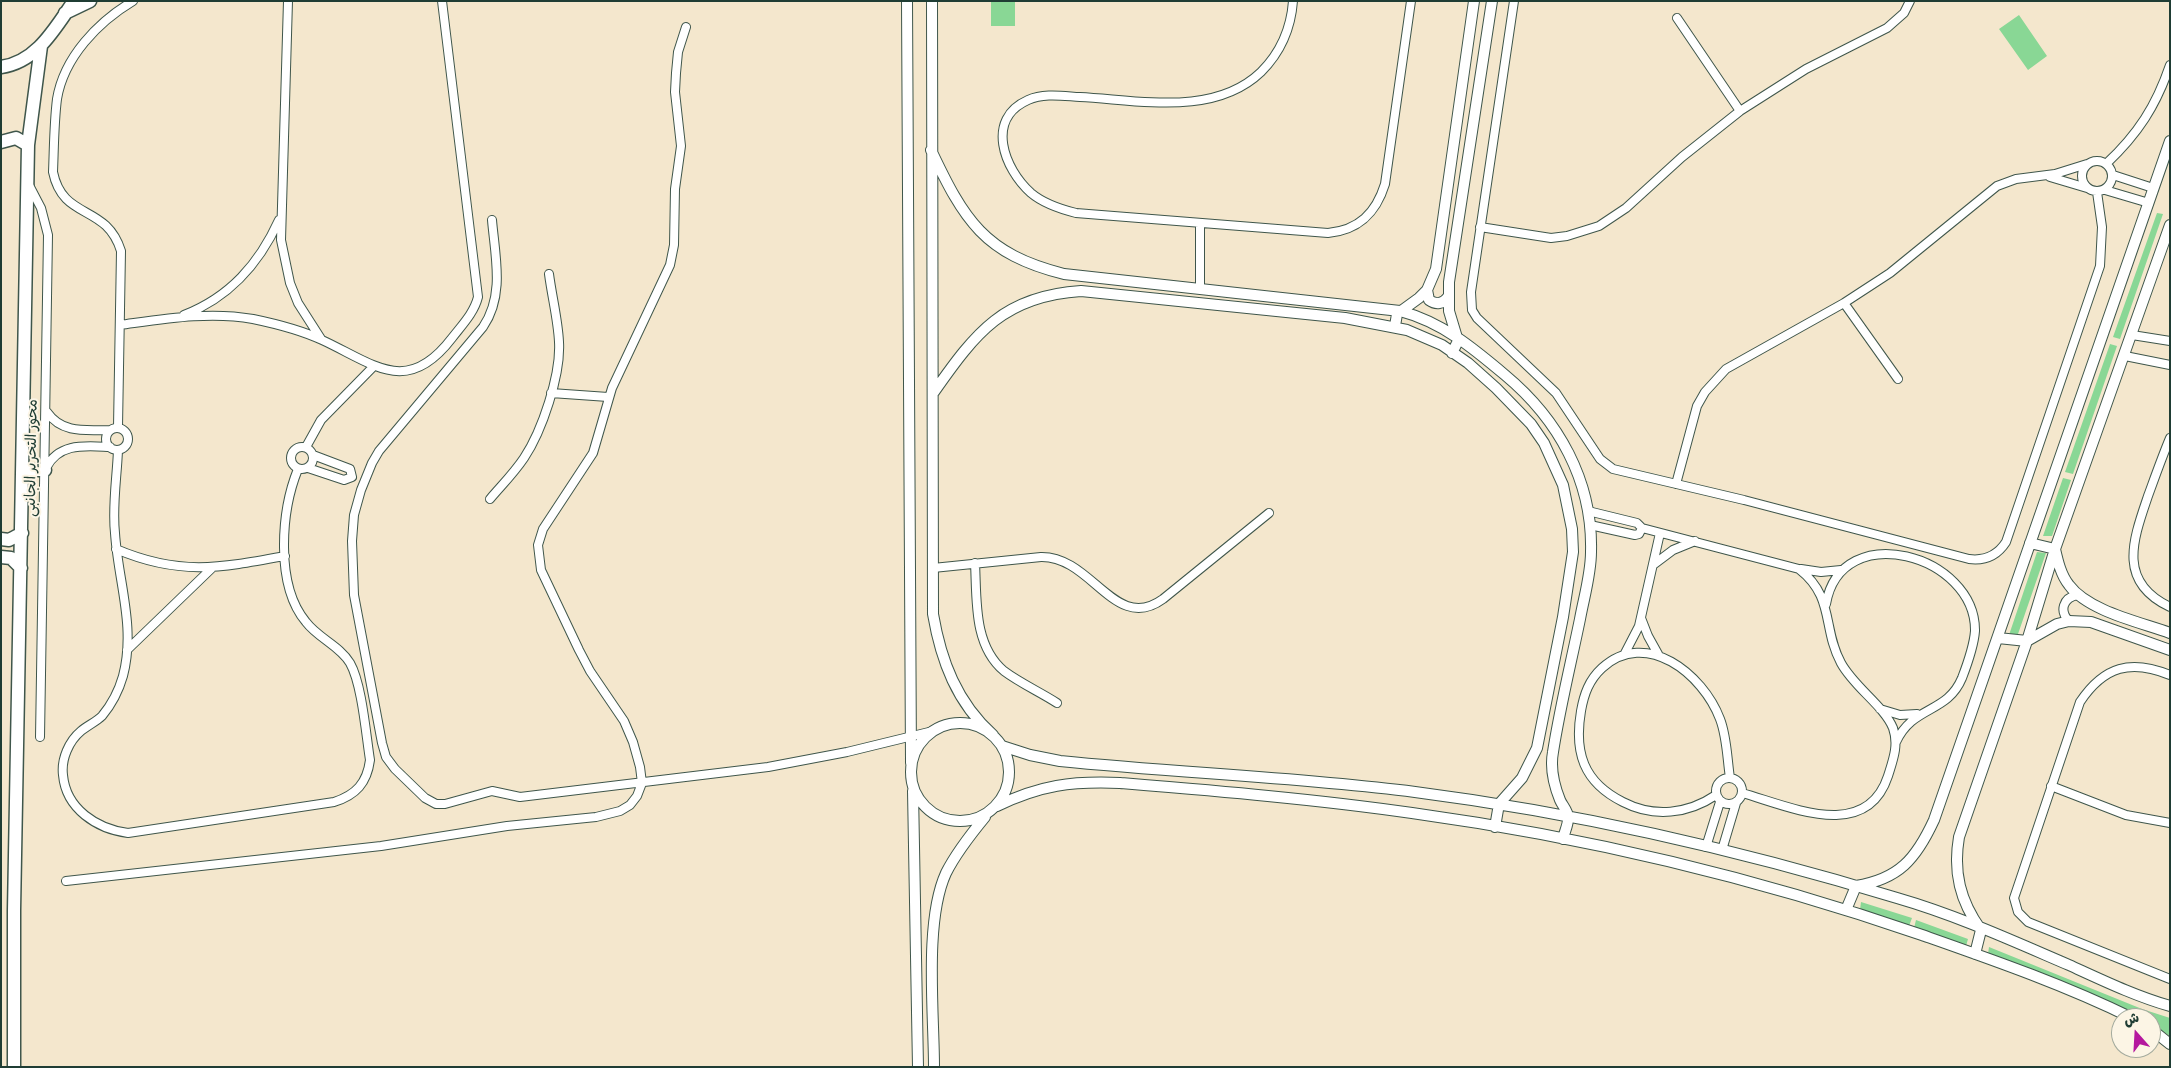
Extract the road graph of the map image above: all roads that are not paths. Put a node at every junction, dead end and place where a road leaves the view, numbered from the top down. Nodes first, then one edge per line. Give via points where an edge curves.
1 (74, 1) edge
2 (90, 1) edge
3 (133, 1) edge
4 (288, 1) edge
5 (442, 1) edge
6 (907, 1) edge
7 (932, 1) edge
8 (1292, 1) edge
9 (1412, 1) edge
10 (1474, 1) edge
11 (1492, 1) edge
12 (1514, 1) edge
13 (1910, 1) edge
14 (65, 13) junction
15 (1677, 18) dead end
16 (686, 27) dead end
17 (40, 46) junction
18 (2170, 65) edge
19 (1, 67) edge
20 (1740, 111) junction
21 (2170, 141) edge
22 (1, 142) edge
23 (28, 145) junction
24 (931, 150) junction
25 (2087, 164) junction
26 (2106, 164) junction
27 (2113, 175) junction
28 (2043, 176) junction
29 (28, 183) junction
30 (2153, 188) junction
31 (2088, 189) junction
32 (2101, 191) junction
33 (2149, 203) junction
34 (280, 218) junction
35 (492, 220) dead end
36 (1200, 223) junction
37 (2170, 225) edge
38 (1480, 227) junction
39 (549, 274) dead end
40 (1200, 289) junction
41 (1426, 290) junction
42 (1448, 297) junction
43 (1844, 304) junction
44 (1400, 311) junction
45 (176, 318) junction
46 (120, 325) junction
47 (1395, 326) junction
48 (2132, 335) junction
49 (1457, 337) junction
50 (323, 340) junction
51 (2170, 341) edge
52 (1452, 352) junction
53 (2125, 356) junction
54 (2170, 365) edge
55 (373, 367) junction
56 (1898, 379) dead end
57 (934, 392) junction
58 (551, 393) junction
59 (608, 397) junction
60 (46, 412) junction
61 (114, 429) junction
62 (2170, 438) edge
63 (306, 447) junction
64 (114, 448) junction
65 (313, 455) junction
66 (2166, 459) edge
67 (308, 468) junction
68 (298, 469) junction
69 (23, 470) junction
70 (45, 470) junction
71 (1676, 484) junction
72 (490, 499) dead end
73 (1588, 511) junction
74 (1269, 513) dead end
75 (1590, 525) junction
76 (1642, 528) junction
77 (1660, 532) junction
78 (22, 533) junction
79 (1, 539) edge
80 (1695, 541) junction
81 (2030, 543) junction
82 (116, 549) junction
83 (2055, 549) junction
84 (285, 556) junction
85 (1, 557) edge
86 (975, 563) junction
87 (1653, 565) junction
88 (21, 568) junction
89 (212, 568) junction
90 (933, 568) junction
91 (1799, 569) junction
92 (1841, 570) junction
93 (2077, 595) junction
94 (1826, 605) junction
95 (2170, 607) edge
96 (1641, 616) junction
97 (2069, 621) junction
98 (2170, 633) edge
99 (1998, 638) junction
100 (2027, 641) junction
101 (127, 650) junction
102 (2170, 650) edge
103 (1658, 654) junction
104 (1624, 655) junction
105 (2170, 676) edge
106 (1057, 702) dead end
107 (1878, 709) junction
108 (1922, 713) junction
109 (933, 731) junction
110 (993, 735) junction
111 (40, 737) dead end
112 (911, 737) junction
113 (1896, 742) junction
114 (1002, 746) junction
115 (911, 763) junction
116 (1730, 778) junction
117 (642, 783) junction
118 (2051, 786) junction
119 (913, 787) junction
120 (1742, 794) junction
121 (1718, 799) junction
122 (1736, 802) junction
123 (1499, 804) junction
124 (997, 806) junction
125 (987, 814) junction
126 (1568, 816) junction
127 (2170, 823) edge
128 (1495, 827) junction
129 (1563, 839) junction
130 (1706, 847) junction
131 (1722, 850) junction
132 (66, 881) dead end
133 (1856, 886) junction
134 (1846, 910) junction
135 (1981, 930) junction
136 (1975, 954) junction
137 (2170, 980) edge
138 (2170, 1006) edge
139 (2111, 1009) edge
140 (14, 1067) edge
141 (918, 1067) edge
142 (934, 1067) edge

1 - 14 main road
2 - 14 main road
3 - 46 street via 99,26 73,59 64,78 58,97 53,172 55,183 67,201 101,220 117,239 122,263
4 - 34 street
5 - 55 street via 478,297 472,312 434,359 425,365 405,371
6 - 112 street
7 - 24 street
8 - 36 street via 1289,25 1276,54 1255,78 1228,94 1196,102 1038,96 1016,107 1002,126 1001,138 1011,169 1020,182 1045,202 1076,213
9 - 36 street via 1385,184 1374,209 1365,219 1354,227 1328,233
10 - 41 street via 1436,269
11 - 42 street
12 - 38 street
13 - 20 street via 1904,13 1887,28 1806,69
14 - 17 main road
15 - 20 street
16 - 59 street via 678,52 676,73 681,140 675,189 673,255
17 - 19 main road via 22,62
17 - 23 main road
18 - 26 street via 2159,97 2148,115
20 - 38 street via 1682,157 1626,208 1598,226 1551,238
21 - 30 street
22 - 23 main road via 16,138
23 - 29 main road
24 - 40 street via 963,211 989,239 1021,260 1064,274
24 - 57 street
25 - 26 street via 2097,161
25 - 28 street
25 - 31 street via 2082,174
26 - 27 street
27 - 30 street
27 - 32 street via 2111,183
28 - 31 street
28 - 43 street via 2016,179 1997,186 1890,273
29 - 60 street, محور التحرير الجانبى via 41,208 48,235
29 - 69 main road
30 - 33 street
31 - 32 street
32 - 33 street
32 - 71 street via 2100,266 2006,542 1995,554 1983,559 1969,559
33 - 81 street
34 - 45 street via 260,256 232,288 202,307
34 - 50 street via 284,262 290,283 302,310
35 - 117 street via 497,286 492,311 483,327 379,451 366,476 354,515 352,541 356,608 384,750 395,769 436,804 492,791 520,797
36 - 40 street
37 - 48 street
38 - 71 street via 1471,301 1476,318 1556,394 1606,465 1621,472
39 - 58 street via 559,342
40 - 44 street
41 - 42 street via 1427,297 1436,303
41 - 44 street
42 - 49 street
43 - 56 street
43 - 71 street via 1740,359 1715,380 1697,406
44 - 47 street via 1395,318
44 - 49 street via 1436,324
45 - 46 street
45 - 50 street via 251,319
46 - 61 street
47 - 52 street via 1419,334
47 - 57 street via 1131,294 1061,292 1029,300 997,318 962,354
48 - 51 street
48 - 53 street
49 - 52 street via 1457,345
49 - 73 street via 1541,409 1566,446
50 - 55 street
52 - 123 street via 1516,407 1544,443 1563,484 1572,529 1569,580 1537,748 1522,778
53 - 54 street
53 - 83 street
55 - 63 street via 321,420
57 - 90 street
58 - 59 street
58 - 72 street via 530,449
59 - 117 street via 593,453 543,529 538,553 541,570 584,661 630,733
60 - 61 street via 65,428
60 - 70 street, محور التحرير الجانبى
61 - 64 street via 106,441
61 - 64 street via 127,433 128,440 125,447
62 - 66 street
63 - 65 street
63 - 68 street via 299,447 291,454 290,461
64 - 70 street via 76,446 64,449 56,454
64 - 82 street
65 - 67 street
65 - 67 street via 350,469 352,477 344,480
66 - 95 street via 2135,532 2132,556 2138,578 2145,588
67 - 68 street
68 - 84 street via 286,511
69 - 70 main road
69 - 78 main road
70 - 111 street, محور التحرير الجانبى
73 - 75 street
73 - 76 street via 1636,523
74 - 86 street via 1163,599 1145,608 1134,609 1121,604 1070,564 1057,558
75 - 76 street via 1635,535
75 - 126 street via 1588,581 1552,754 1555,786
76 - 77 street
77 - 80 street
77 - 87 street
78 - 79 main road via 9,540
78 - 88 main road
80 - 87 street via 1673,550
80 - 91 street
81 - 83 street
81 - 99 street
82 - 89 street via 163,564
82 - 101 street via 126,606
83 - 93 street via 2062,572
83 - 100 street
84 - 89 street
84 - 101 street via 289,587 298,611 314,632 343,654 355,675 370,760 364,783 356,792 345,798 141,832 116,831 93,822 68,794 63,763 75,738 100,718 114,699 124,673
85 - 88 main road via 11,558
86 - 90 street
86 - 106 street via 977,615 992,657 1010,675
87 - 96 street
88 - 140 main road
89 - 101 street
90 - 110 street via 933,614 943,659 963,701 976,720
91 - 92 street
91 - 94 street via 1816,584
92 - 94 street via 1831,586
92 - 108 street via 1868,556 1896,554 1944,573 1967,599 1975,632 1962,678 1946,700
93 - 97 street via 2064,605 2064,614
93 - 98 street via 2094,605
94 - 107 street via 1831,637 1840,662
96 - 103 street
96 - 104 street
97 - 100 street via 2046,629
97 - 102 street via 2091,622
99 - 100 street
99 - 133 street via 1926,838 1916,855 1889,877
100 - 135 street via 1956,853 1957,878 1964,902
103 - 104 street
103 - 116 street via 1698,683 1714,707 1723,730
104 - 121 street via 1599,671 1584,697 1577,735 1587,769 1610,794 1648,810 1683,811
105 - 118 street via 2149,667 2136,666 2122,668 2098,681 2080,702
107 - 108 street via 1900,715
107 - 113 street via 1887,718
108 - 113 street via 1907,724
109 - 110 street via 957,723 970,724
109 - 112 street
109 - 115 street via 919,745
110 - 114 street
112 - 115 street
112 - 117 street via 768,767
113 - 120 street via 1880,794 1852,814 1829,816
114 - 123 street via 1067,762 1313,781
114 - 124 street via 1008,758 1009,783
115 - 119 street
116 - 120 street via 1739,783
116 - 121 street via 1717,785
117 - 132 street via 630,805 596,817 507,826 381,846
118 - 127 street via 2126,815
118 - 137 street via 2015,891 2018,912 2028,922
119 - 125 street via 926,809 950,821 976,820
119 - 141 street
120 - 122 street
121 - 122 street via 1726,804
121 - 130 street
122 - 131 street
123 - 126 street
123 - 128 street
124 - 125 street
124 - 128 street via 1025,792 1088,782 1331,802
125 - 142 street via 946,874 938,901 933,929
126 - 129 street
126 - 130 street
128 - 129 street
129 - 134 street via 1735,877
130 - 131 street
131 - 133 street
133 - 134 street
133 - 135 street via 1934,910
134 - 136 street
135 - 136 street
135 - 138 street via 2145,999
136 - 139 street

